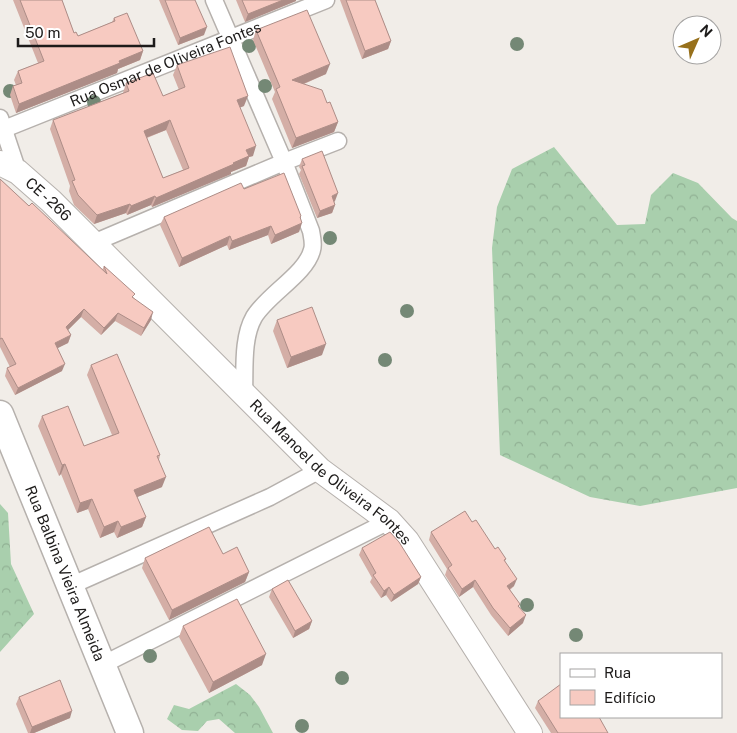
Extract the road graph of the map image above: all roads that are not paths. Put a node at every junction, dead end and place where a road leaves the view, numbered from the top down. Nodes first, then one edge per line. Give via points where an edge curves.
1 (214, 0) edge
2 (326, 0) edge
3 (230, 39) junction
4 (2, 123) edge
5 (338, 141) dead end
6 (284, 162) junction
7 (9, 168) edge
8 (93, 243) junction
9 (244, 393) junction
10 (0, 414) edge
11 (320, 470) junction
12 (389, 521) junction
13 (70, 586) junction
14 (102, 665) junction
15 (130, 733) edge
16 (530, 733) edge

1 - 3 street
2 - 3 street, Rua Osmar de Oliveira Fontes
3 - 4 street, Rua Osmar de Oliveira Fontes
3 - 6 street
4 - 7 street
5 - 6 street
6 - 8 street
6 - 9 street via 311,231 312,251 302,268 267,300 254,317 246,341
7 - 8 street, CE - 266 via 51,201
8 - 9 street, Rua Manoel de Oliveira Fontes
9 - 11 street, Rua Manoel de Oliveira Fontes
10 - 13 main road, Rua Balbina Vieira Almeida
11 - 12 street, Rua Manoel de Oliveira Fontes
11 - 13 street via 270,497
12 - 14 street
12 - 16 street, Rua Manoel de Oliveira Fontes via 407,541
13 - 14 main road, Rua Balbina Vieira Almeida
14 - 15 main road, Rua Balbina Vieira Almeida

